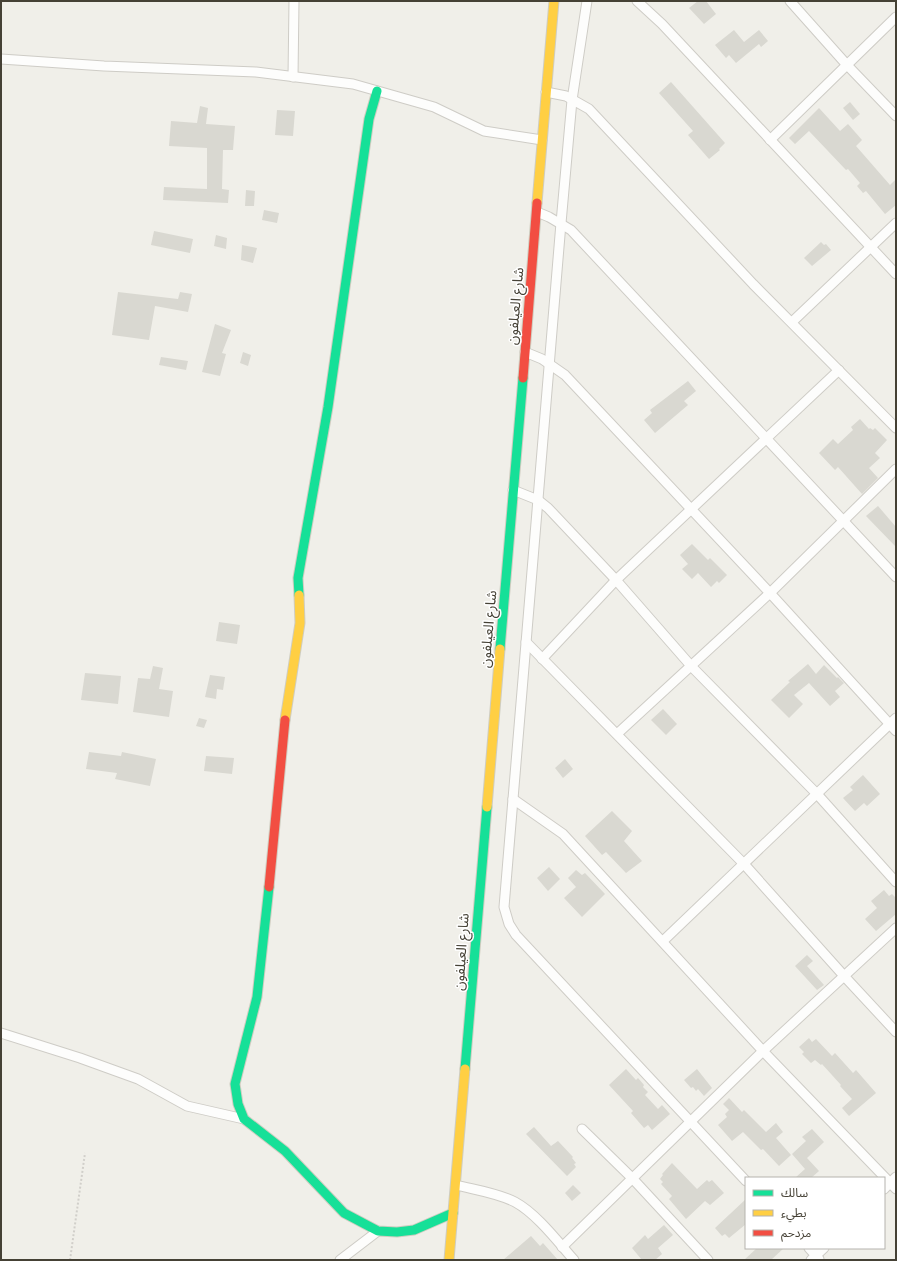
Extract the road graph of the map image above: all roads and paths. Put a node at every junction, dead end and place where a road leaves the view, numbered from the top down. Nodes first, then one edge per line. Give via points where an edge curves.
1 (294, 1) edge
2 (554, 1) edge
3 (587, 1) edge
4 (637, 1) edge
5 (790, 1) edge
6 (896, 17) edge
7 (1, 60) edge
8 (847, 65) junction
9 (293, 77) junction
10 (377, 91) junction
11 (546, 92) junction
12 (572, 100) junction
13 (896, 116) edge
14 (542, 140) junction
15 (770, 140) junction
16 (536, 212) junction
17 (896, 222) edge
18 (561, 223) junction
19 (871, 248) junction
20 (896, 274) edge
21 (792, 322) junction
22 (525, 352) junction
23 (548, 364) junction
24 (839, 370) junction
25 (896, 428) edge
26 (765, 439) junction
27 (896, 469) edge
28 (513, 490) junction
29 (538, 500) junction
30 (689, 509) junction
31 (843, 521) junction
32 (896, 577) edge
33 (616, 580) junction
34 (770, 593) junction
35 (526, 642) junction
36 (542, 658) junction
37 (692, 667) junction
38 (893, 721) edge
39 (896, 731) edge
40 (617, 734) junction
41 (817, 794) junction
42 (513, 799) junction
43 (744, 864) junction
44 (896, 882) edge
45 (896, 928) edge
46 (663, 942) junction
47 (845, 977) junction
48 (896, 1032) edge
49 (1, 1034) edge
50 (763, 1051) junction
51 (244, 1119) junction
52 (691, 1123) junction
53 (582, 1129) dead end
54 (85, 1154) dead end
55 (632, 1178) junction
56 (745, 1180) edge
57 (892, 1184) edge
58 (456, 1185) junction
59 (454, 1213) junction
60 (378, 1231) junction
61 (562, 1247) junction
62 (810, 1249) edge
63 (823, 1249) edge
64 (816, 1259) edge
65 (70, 1260) edge
66 (340, 1260) edge
67 (449, 1260) edge
68 (574, 1260) edge
69 (708, 1260) edge

1 - 9 street
2 - 11 main road, شارع العيلفون
3 - 12 street
4 - 15 street via 662,24
5 - 8 street
6 - 8 street
7 - 9 street via 256,72
8 - 13 street
8 - 15 street
9 - 10 street via 353,84
10 - 14 street via 434,107 484,131
10 - 51 main road via 369,119 328,407 298,578 300,623 283,735 262,964 257,997 235,1084 238,1104
11 - 12 street via 566,96
11 - 14 main road, شارع العيلفون
12 - 18 street
12 - 21 street via 589,110
14 - 16 main road, شارع العيلفون
15 - 19 street
16 - 18 street
16 - 22 main road, شارع العيلفون
17 - 19 street
18 - 23 street
18 - 26 street via 571,230
19 - 20 street
19 - 21 street
21 - 24 street
22 - 23 street
22 - 28 main road, شارع العيلفون
23 - 29 street
23 - 30 street via 565,375
24 - 25 street
24 - 26 street
26 - 30 street
26 - 31 street
27 - 31 street
28 - 29 street
28 - 58 main road, شارع العيلفون
29 - 33 street
29 - 35 street
30 - 33 street
30 - 34 street
31 - 32 street
31 - 34 street
33 - 36 street
33 - 37 street
34 - 37 street
34 - 38 street
35 - 36 street
35 - 42 street
36 - 40 street
37 - 40 street
37 - 41 street
38 - 39 street
38 - 41 street
40 - 43 street
41 - 43 street
41 - 44 street
42 - 46 street via 563,834
42 - 52 street via 504,907 512,930
43 - 46 street
43 - 47 street
45 - 47 street
46 - 50 street
47 - 48 street
47 - 50 street
49 - 51 street via 138,1079 187,1106
50 - 52 street
50 - 57 street
51 - 60 main road via 252,1128 285,1151 344,1213
52 - 55 street
52 - 56 street
53 - 55 street
54 - 65 path
55 - 61 street
55 - 69 street
58 - 59 main road, شارع العيلفون
58 - 61 street via 500,1196 516,1203 530,1213
59 - 60 main road via 414,1230
59 - 67 main road, شارع العيلفون
60 - 66 street
61 - 68 street
62 - 64 street
63 - 64 street

